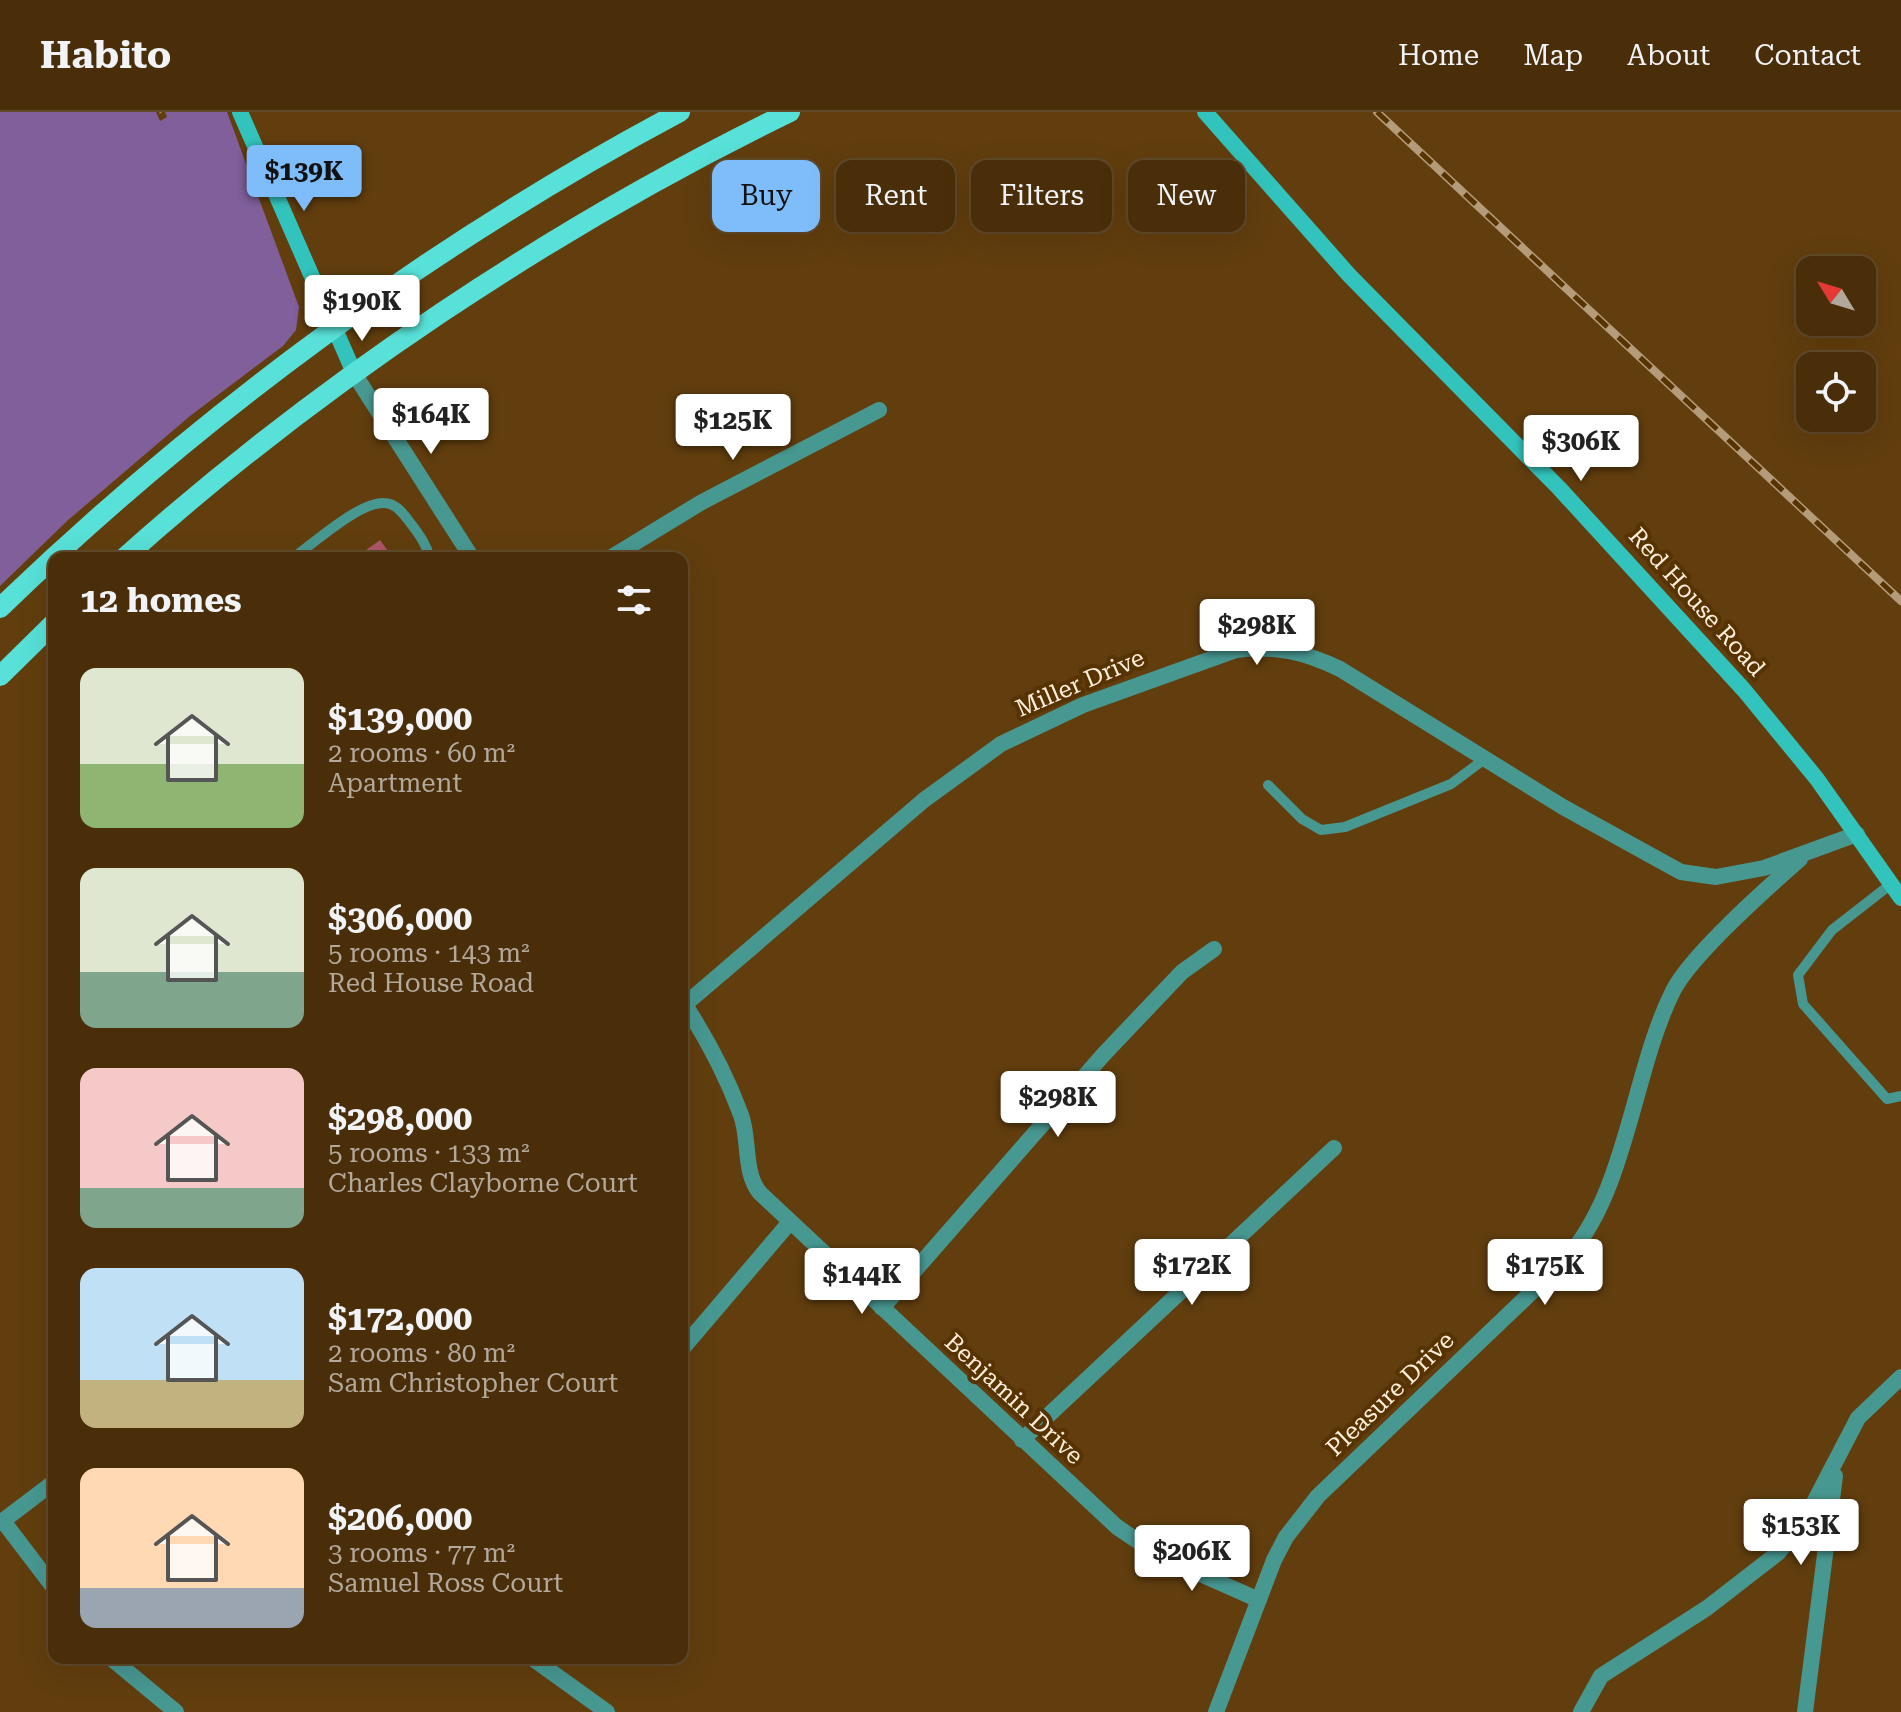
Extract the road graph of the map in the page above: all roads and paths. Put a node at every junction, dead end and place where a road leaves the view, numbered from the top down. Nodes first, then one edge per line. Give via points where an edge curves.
1 (240, 112) edge
2 (680, 112) edge
3 (790, 112) edge
4 (1205, 112) edge
5 (332, 329) junction
6 (355, 375) junction
7 (879, 410) dead end
8 (62, 552) edge
9 (132, 552) edge
10 (301, 552) edge
11 (429, 552) edge
12 (468, 552) edge
13 (620, 552) edge
14 (48, 565) edge
15 (0, 608) edge
16 (48, 629) edge
17 (0, 676) edge
18 (1486, 758) junction
19 (1268, 785) dead end
20 (1857, 834) junction
21 (1803, 856) junction
22 (1896, 891) edge
23 (1214, 949) dead end
24 (688, 1003) edge
25 (688, 1012) edge
26 (1901, 1096) edge
27 (1334, 1148) dead end
28 (790, 1222) junction
29 (882, 1308) junction
30 (688, 1342) edge
31 (1901, 1377) edge
32 (1849, 1432) junction
33 (1022, 1440) junction
34 (48, 1487) edge
35 (2, 1522) edge
36 (48, 1580) edge
37 (1259, 1600) junction
38 (118, 1664) edge
39 (540, 1664) edge
40 (176, 1712) edge
41 (607, 1712) edge
42 (1216, 1712) edge
43 (1581, 1712) edge
44 (1805, 1712) edge

1 - 5 main road
2 - 5 main road via 533,195
3 - 6 main road via 548,244
4 - 20 main road, Red House Road via 1349,275 1634,568 1760,708
5 - 6 main road
5 - 8 main road via 166,459
6 - 9 main road
6 - 12 street
7 - 13 street via 702,502
10 - 11 lane via 366,506 385,502 406,517
14 - 15 main road
16 - 17 main road
18 - 19 lane via 1451,784 1345,827 1321,830
18 - 21 street, Miller Drive via 1681,872 1732,875
18 - 24 street, Miller Drive via 1340,669 1300,651 1259,647 1213,656 1083,705 1001,744 924,800
20 - 21 street, Miller Drive
20 - 22 main road, Red House Road
21 - 37 street, Pleasure Drive via 1674,987 1607,1190 1584,1238 1318,1496 1286,1537
22 - 26 lane via 1832,930 1798,975 1803,1004 1887,1099
23 - 29 street via 1182,972 1104,1054
25 - 28 street, Benjamin Drive via 741,1114 754,1186
27 - 33 street
28 - 29 street, Benjamin Drive
28 - 30 street
29 - 33 street, Benjamin Drive
31 - 32 street
32 - 43 street via 1806,1518 1778,1553 1707,1608 1601,1676
32 - 44 street via 1831,1488
33 - 37 street, Benjamin Drive via 1144,1547
34 - 35 street
35 - 36 street
37 - 42 street, Pleasure Drive
38 - 40 street
39 - 41 street

